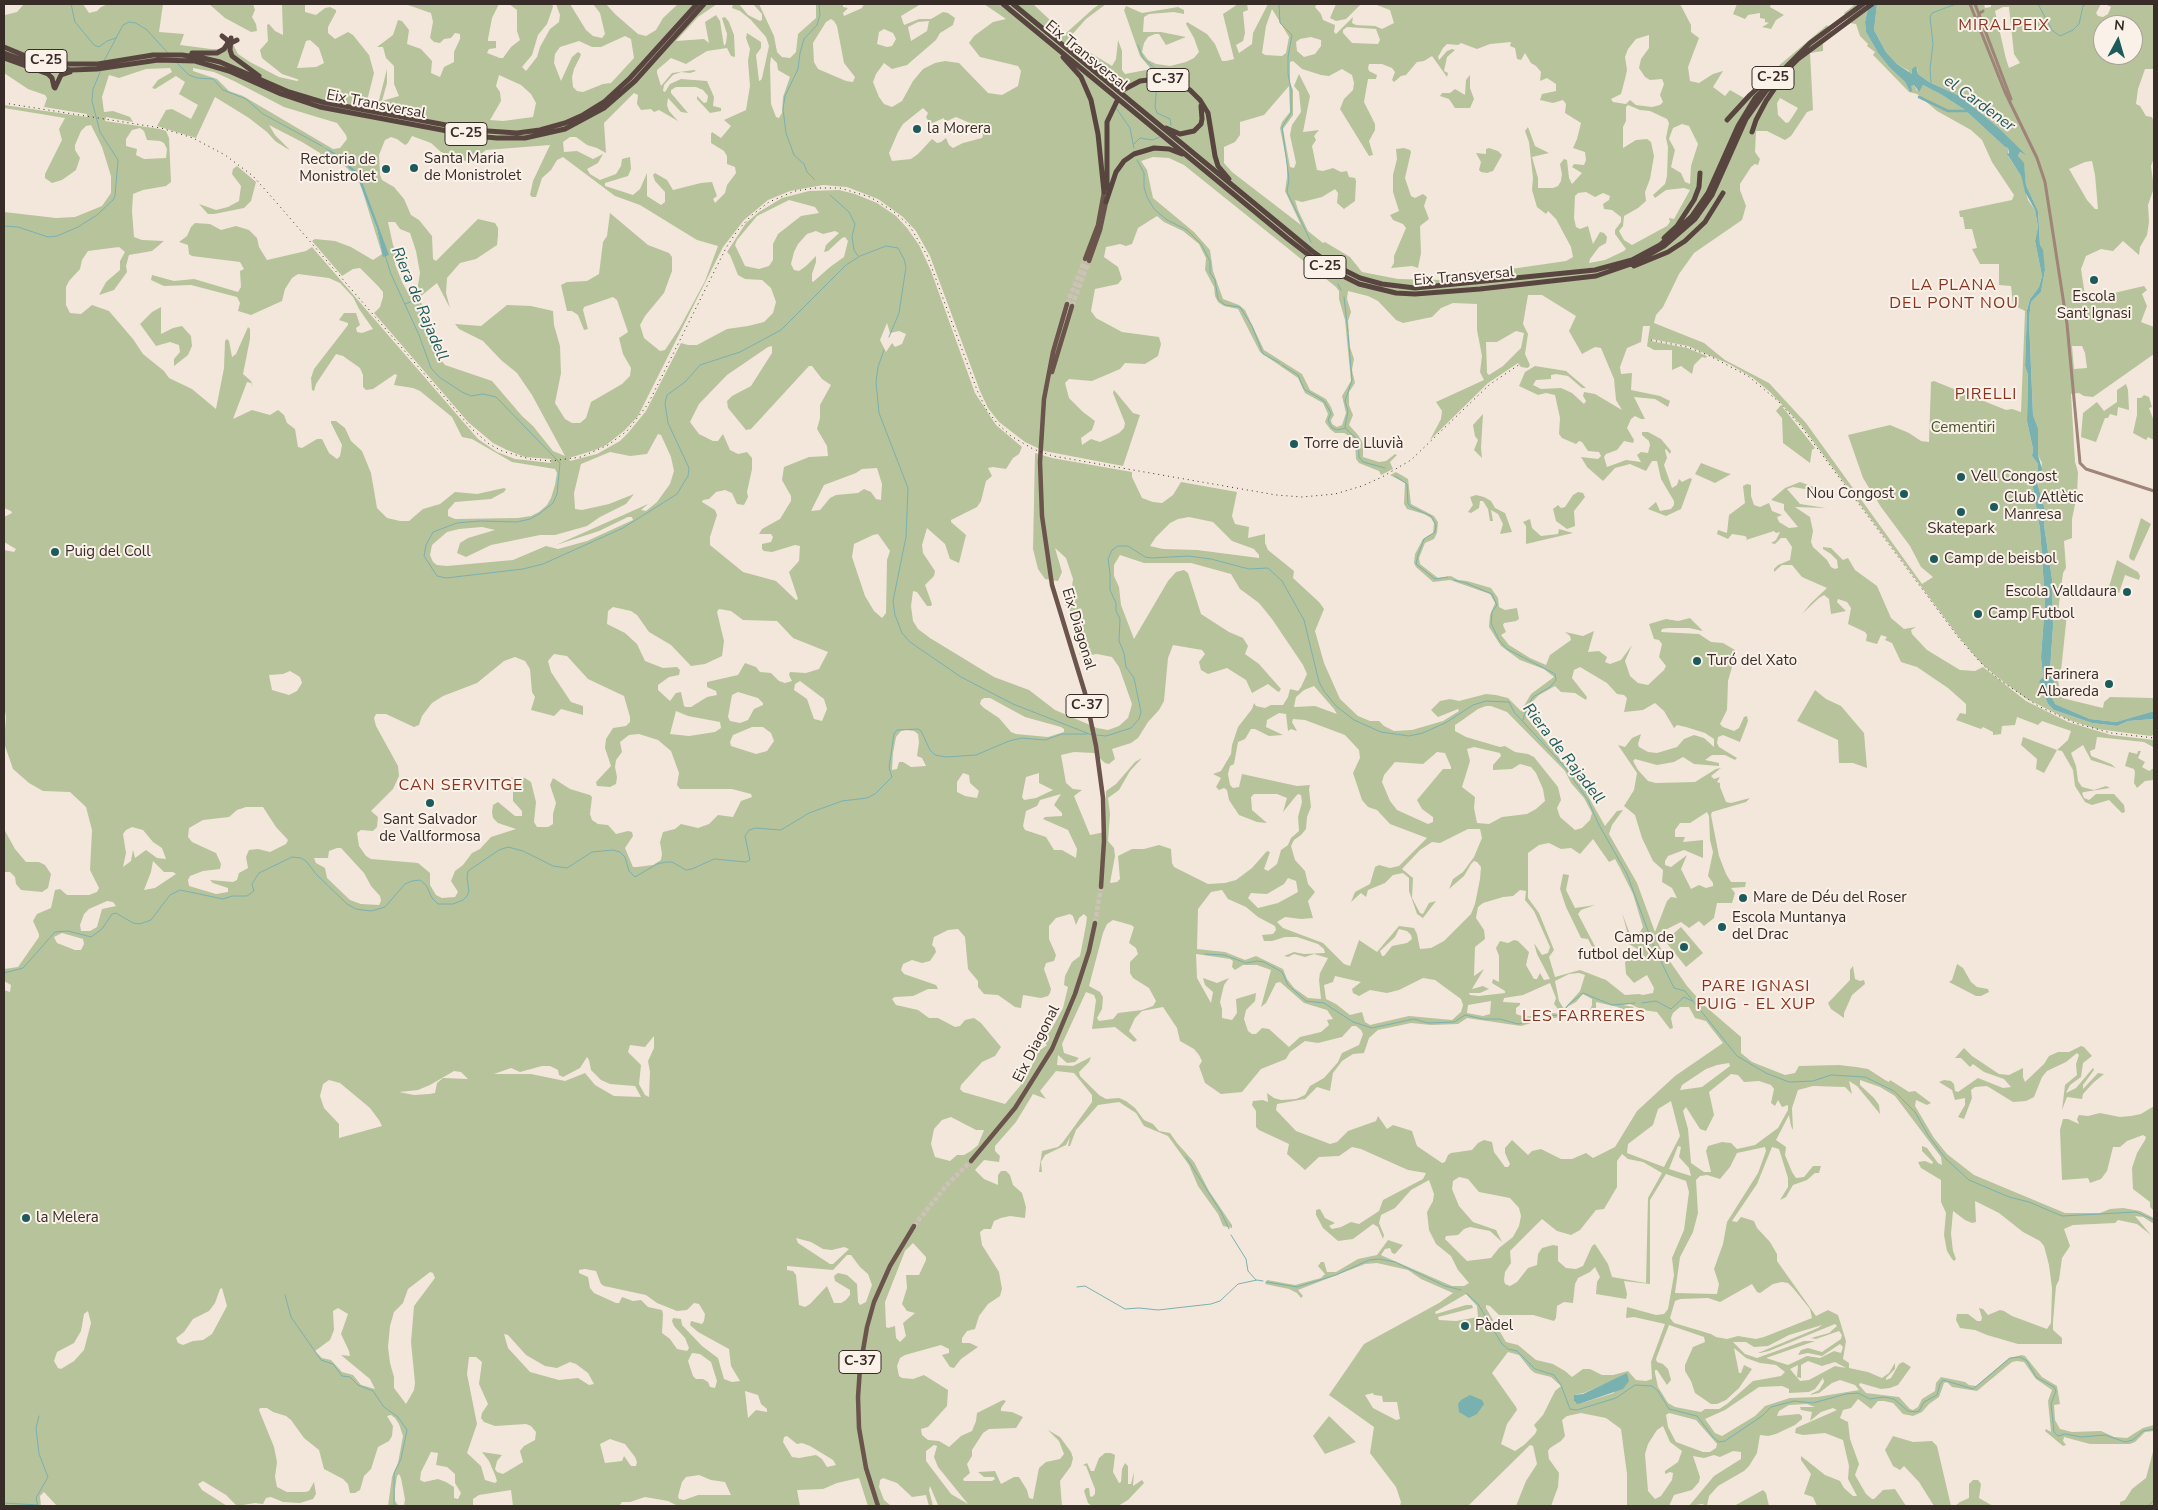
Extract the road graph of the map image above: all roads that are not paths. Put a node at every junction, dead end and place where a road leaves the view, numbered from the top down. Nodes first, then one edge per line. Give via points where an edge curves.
1 (697, 4) edge
2 (704, 4) edge
3 (1003, 4) edge
4 (1013, 4) edge
5 (1862, 4) edge
6 (1872, 4) edge
7 (1973, 4) edge
8 (1982, 14) junction
9 (1982, 34) junction
10 (222, 36) dead end
11 (237, 40) dead end
12 (229, 44) junction
13 (1810, 46) junction
14 (4, 47) edge
15 (1055, 47) junction
16 (4, 53) edge
17 (184, 57) junction
18 (4, 58) edge
19 (116, 65) junction
20 (88, 69) junction
21 (53, 84) junction
22 (272, 85) junction
23 (63, 88) dead end
24 (2012, 104) junction
25 (1152, 120) junction
26 (1727, 120) dead end
27 (1752, 132) dead end
28 (1200, 166) junction
29 (1700, 173) dead end
30 (1104, 192) junction
31 (1723, 192) dead end
32 (1710, 194) junction
33 (1251, 200) junction
34 (1106, 202) junction
35 (1642, 256) junction
36 (1607, 273) junction
37 (1069, 305) tunnel mouth
38 (2154, 491) edge
39 (1100, 887) tunnel mouth
40 (1095, 923) tunnel mouth
41 (971, 1161) tunnel mouth
42 (914, 1226) tunnel mouth
43 (878, 1506) edge

1 - 22 highway, Eix Transversal / C-25 via 604,102 570,121 540,130 504,133 464,128 322,102
2 - 17 highway, Eix Transversal / C-25 via 635,81 604,108 565,129 525,138 474,136 320,107 223,68
3 - 15 highway, Eix Transversal / C-25
4 - 25 highway, Eix Transversal / C-25
5 - 13 highway, Eix Transversal / C-25
6 - 13 highway, Eix Transversal / C-25
7 - 8 main road
7 - 9 main road
8 - 9 main road via 1978,18
8 - 24 main road
9 - 24 main road
10 - 12 highway
11 - 12 highway
12 - 17 highway via 217,53
12 - 22 highway via 234,58
13 - 26 highway via 1750,95
13 - 27 highway via 1777,85
13 - 32 highway, Eix Transversal / C-25 via 1744,118
14 - 20 highway, Eix Transversal / C-25 via 42,61
15 - 28 highway, Eix Transversal / C-25
15 - 30 highway via 1081,76 1091,100
16 - 20 highway, Eix Transversal / C-25 via 40,66
17 - 19 highway, Eix Transversal / C-25
17 - 19 highway, Eix Transversal / C-25 via 153,55
17 - 22 highway, Eix Transversal / C-25 via 220,62
18 - 21 highway via 48,74
19 - 20 highway, Eix Transversal / C-25
20 - 21 highway via 64,73
21 - 23 highway
24 - 38 main road via 2045,182 2067,324 2079,459 2082,467
25 - 33 highway, Eix Transversal / C-25
25 - 33 highway, C-37 via 1174,132 1190,133 1201,124 1203,111 1194,97 1172,84 1148,82 1124,91 1140,81 1157,79 1173,81 1190,90 1208,113 1218,166
28 - 34 highway via 1169,149 1140,151 1120,166
28 - 36 highway, Eix Transversal / C-25 via 1308,255 1358,284 1396,293 1436,294
29 - 35 highway via 1697,192 1682,218
30 - 34 highway via 1087,260 1100,230
30 - 34 highway via 1104,121 1116,100 1106,127
31 - 36 highway via 1705,222 1685,241 1649,261
32 - 35 highway, Eix Transversal / C-25 via 1681,227
32 - 36 highway, Eix Transversal / C-25 via 1695,219 1672,240 1639,261
33 - 35 highway, Eix Transversal / C-25 via 1326,261 1360,278 1397,287 1435,288 1595,270
37 - 39 highway, Eix Diagonal / C-37 via 1045,405 1040,458 1042,516 1050,574 1085,694 1096,746 1103,798
40 - 41 highway, Eix Diagonal via 1075,994 1052,1049 1015,1108
42 - 43 highway, C-37 via 890,1266 874,1302 860,1368 859,1428 866,1468

